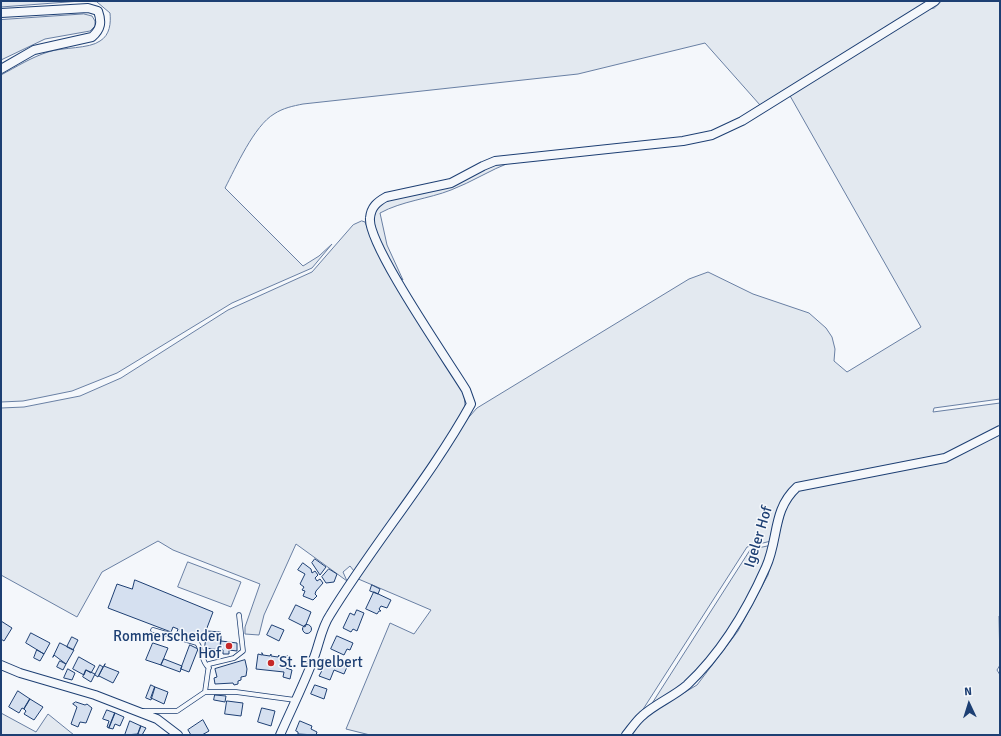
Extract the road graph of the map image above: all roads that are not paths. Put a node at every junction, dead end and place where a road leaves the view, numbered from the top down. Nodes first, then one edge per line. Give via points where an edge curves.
1 (935, 1) edge
2 (1, 13) edge
3 (1, 69) edge
4 (1000, 430) edge
5 (239, 615) dead end
6 (153, 630) dead end
7 (1, 665) edge
8 (209, 668) junction
9 (205, 692) junction
10 (295, 700) junction
11 (136, 710) junction
12 (178, 735) edge
13 (280, 735) edge
14 (626, 735) edge

1 - 10 street via 742,120 712,135 683,141 495,161 451,183 386,197 377,202 370,219 376,240 400,287 466,390 471,404 451,441 328,616 313,660
2 - 3 street via 88,8 98,11 101,20 99,30 92,37 34,50
4 - 14 street, Igeler Hof via 945,458 797,487 782,506 767,565 733,629 712,659 686,686 641,716
5 - 8 lane via 243,652 234,658 209,664
6 - 8 lane via 197,644 204,664
7 - 11 street via 20,673 95,694
8 - 9 lane
9 - 10 lane via 236,692
9 - 11 lane via 177,711
10 - 13 street
11 - 12 street via 157,719

